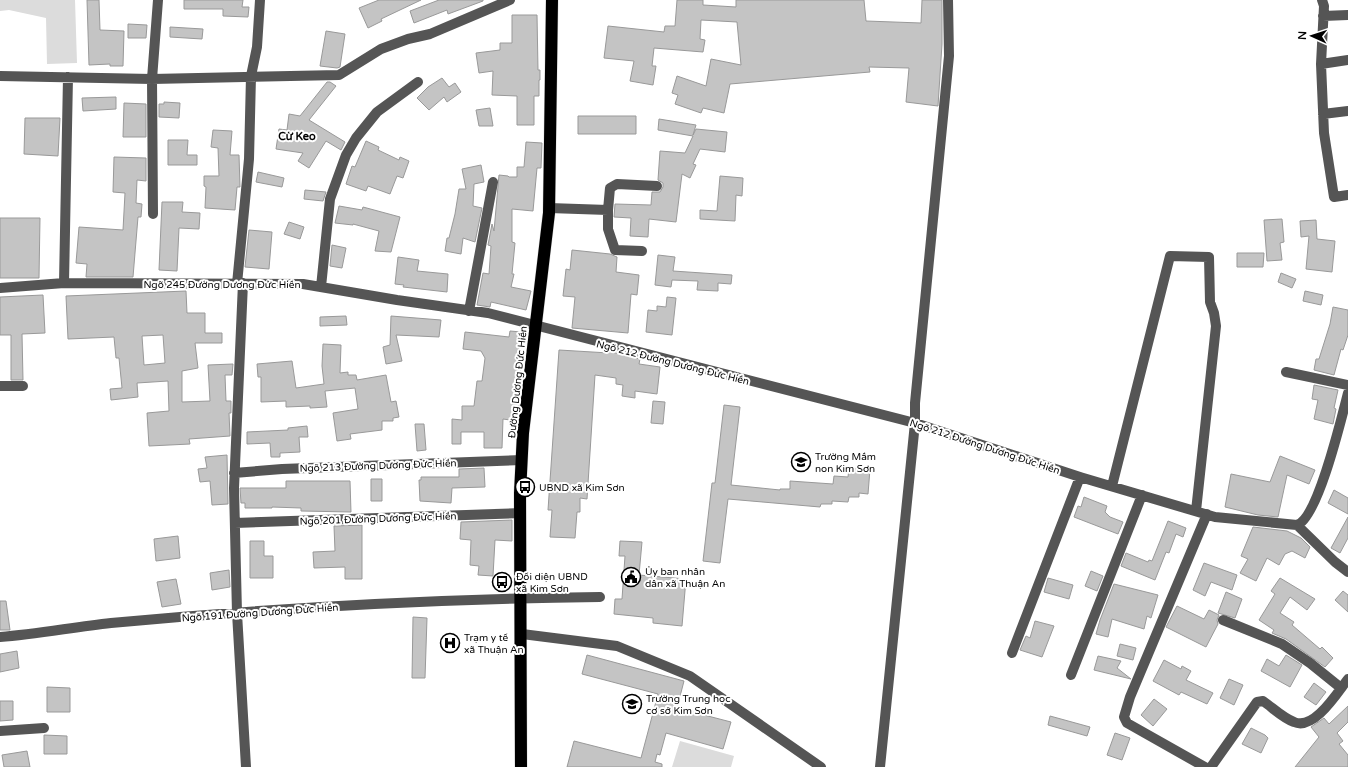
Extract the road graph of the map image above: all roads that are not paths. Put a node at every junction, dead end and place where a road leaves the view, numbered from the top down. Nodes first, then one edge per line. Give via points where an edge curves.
1 (158, 0) edge
2 (260, 0) edge
3 (510, 0) edge
4 (552, 0) edge
5 (948, 0) edge
6 (1322, 0) edge
7 (1348, 15) edge
8 (1323, 16) junction
9 (1348, 60) edge
10 (1321, 64) junction
11 (0, 76) edge
12 (250, 76) junction
13 (68, 77) junction
14 (152, 79) junction
15 (418, 82) dead end
16 (1348, 111) edge
17 (1323, 114) junction
18 (493, 182) dead end
19 (657, 186) dead end
20 (1348, 195) edge
21 (549, 208) junction
22 (608, 210) junction
23 (153, 214) dead end
24 (642, 251) dead end
25 (64, 283) junction
26 (240, 284) junction
27 (321, 287) junction
28 (0, 288) edge
29 (469, 311) junction
30 (535, 326) junction
31 (1286, 372) dead end
32 (1348, 385) edge
33 (0, 386) edge
34 (23, 386) dead end
35 (1348, 393) edge
36 (915, 423) junction
37 (522, 460) junction
38 (234, 473) junction
39 (1080, 477) junction
40 (1112, 486) junction
41 (1142, 495) junction
42 (1196, 511) junction
43 (521, 513) junction
44 (1207, 514) junction
45 (235, 523) junction
46 (1297, 525) junction
47 (1348, 572) edge
48 (600, 596) dead end
49 (521, 598) junction
50 (237, 613) junction
51 (1223, 620) dead end
52 (522, 634) junction
53 (0, 637) edge
54 (1012, 653) dead end
55 (1071, 675) dead end
56 (1348, 680) edge
57 (1341, 688) junction
58 (44, 728) dead end
59 (0, 731) edge
60 (246, 767) edge
61 (521, 767) edge
62 (821, 767) edge
63 (880, 767) edge
64 (1205, 767) edge
65 (1211, 767) edge

1 - 14 street
2 - 12 street via 257,47
3 - 12 street via 430,34 381,49 339,75
4 - 21 highway, Đường Dương Đức Hiền
5 - 36 street via 949,56
6 - 8 street
7 - 8 street
8 - 10 street
9 - 10 street
10 - 17 street
11 - 13 street
12 - 14 street
12 - 26 street via 249,159
13 - 14 street
13 - 25 street
14 - 23 street
15 - 27 street via 377,112 346,155 330,199
16 - 17 street
17 - 20 street via 1334,198
18 - 29 street
19 - 22 street via 617,184 610,188
21 - 22 street
21 - 30 highway, Đường Dương Đức Hiền
22 - 24 street via 608,229 615,250
25 - 26 street, Ngõ 245 Đường Dương Đức Hiền
25 - 28 street, Ngõ 245 Đường Dương Đức Hiền
26 - 27 street, Ngõ 245 Đường Dương Đức Hiền via 303,284
26 - 38 street
27 - 29 street, Ngõ 245 Đường Dương Đức Hiền
29 - 30 street, Ngõ 245 Đường Dương Đức Hiền via 488,313
30 - 36 street, Ngõ 212 Đường Dương Đức Hiền
30 - 37 highway, Đường Dương Đức Hiền
31 - 32 street
33 - 34 street
35 - 46 street via 1337,440 1316,500
36 - 39 street, Ngõ 212 Đường Dương Đức Hiền
36 - 63 street
37 - 38 street, Ngõ 213 Đường Dương Đức Hiền
37 - 43 highway, Đường Dương Đức Hiền
38 - 45 street
39 - 40 street, Ngõ 212 Đường Dương Đức Hiền
39 - 54 street
40 - 41 street, Ngõ 212 Đường Dương Đức Hiền
40 - 42 street via 1170,256 1209,257 1210,302 1216,326
41 - 42 street, Ngõ 212 Đường Dương Đức Hiền
41 - 55 street
42 - 44 street, Ngõ 212 Đường Dương Đức Hiền
43 - 45 street, Ngõ 201 Đường Dương Đức Hiền
43 - 49 highway, Đường Dương Đức Hiền
44 - 46 street, Ngõ 212 Đường Dương Đức Hiền via 1252,522
44 - 64 street via 1124,713 1127,723
45 - 50 street
46 - 47 street
48 - 49 street, Ngõ 191 Đường Dương Đức Hiền
49 - 50 street, Ngõ 191 Đường Dương Đức Hiền
49 - 52 highway, Đường Dương Đức Hiền
50 - 53 street, Ngõ 191 Đường Dương Đức Hiền
50 - 60 street
51 - 57 street via 1282,644
52 - 61 highway, Đường Dương Đức Hiền
52 - 62 street via 617,646 690,676
56 - 57 street
57 - 65 street via 1315,719 1304,724 1293,722 1263,701 1257,702
58 - 59 street

